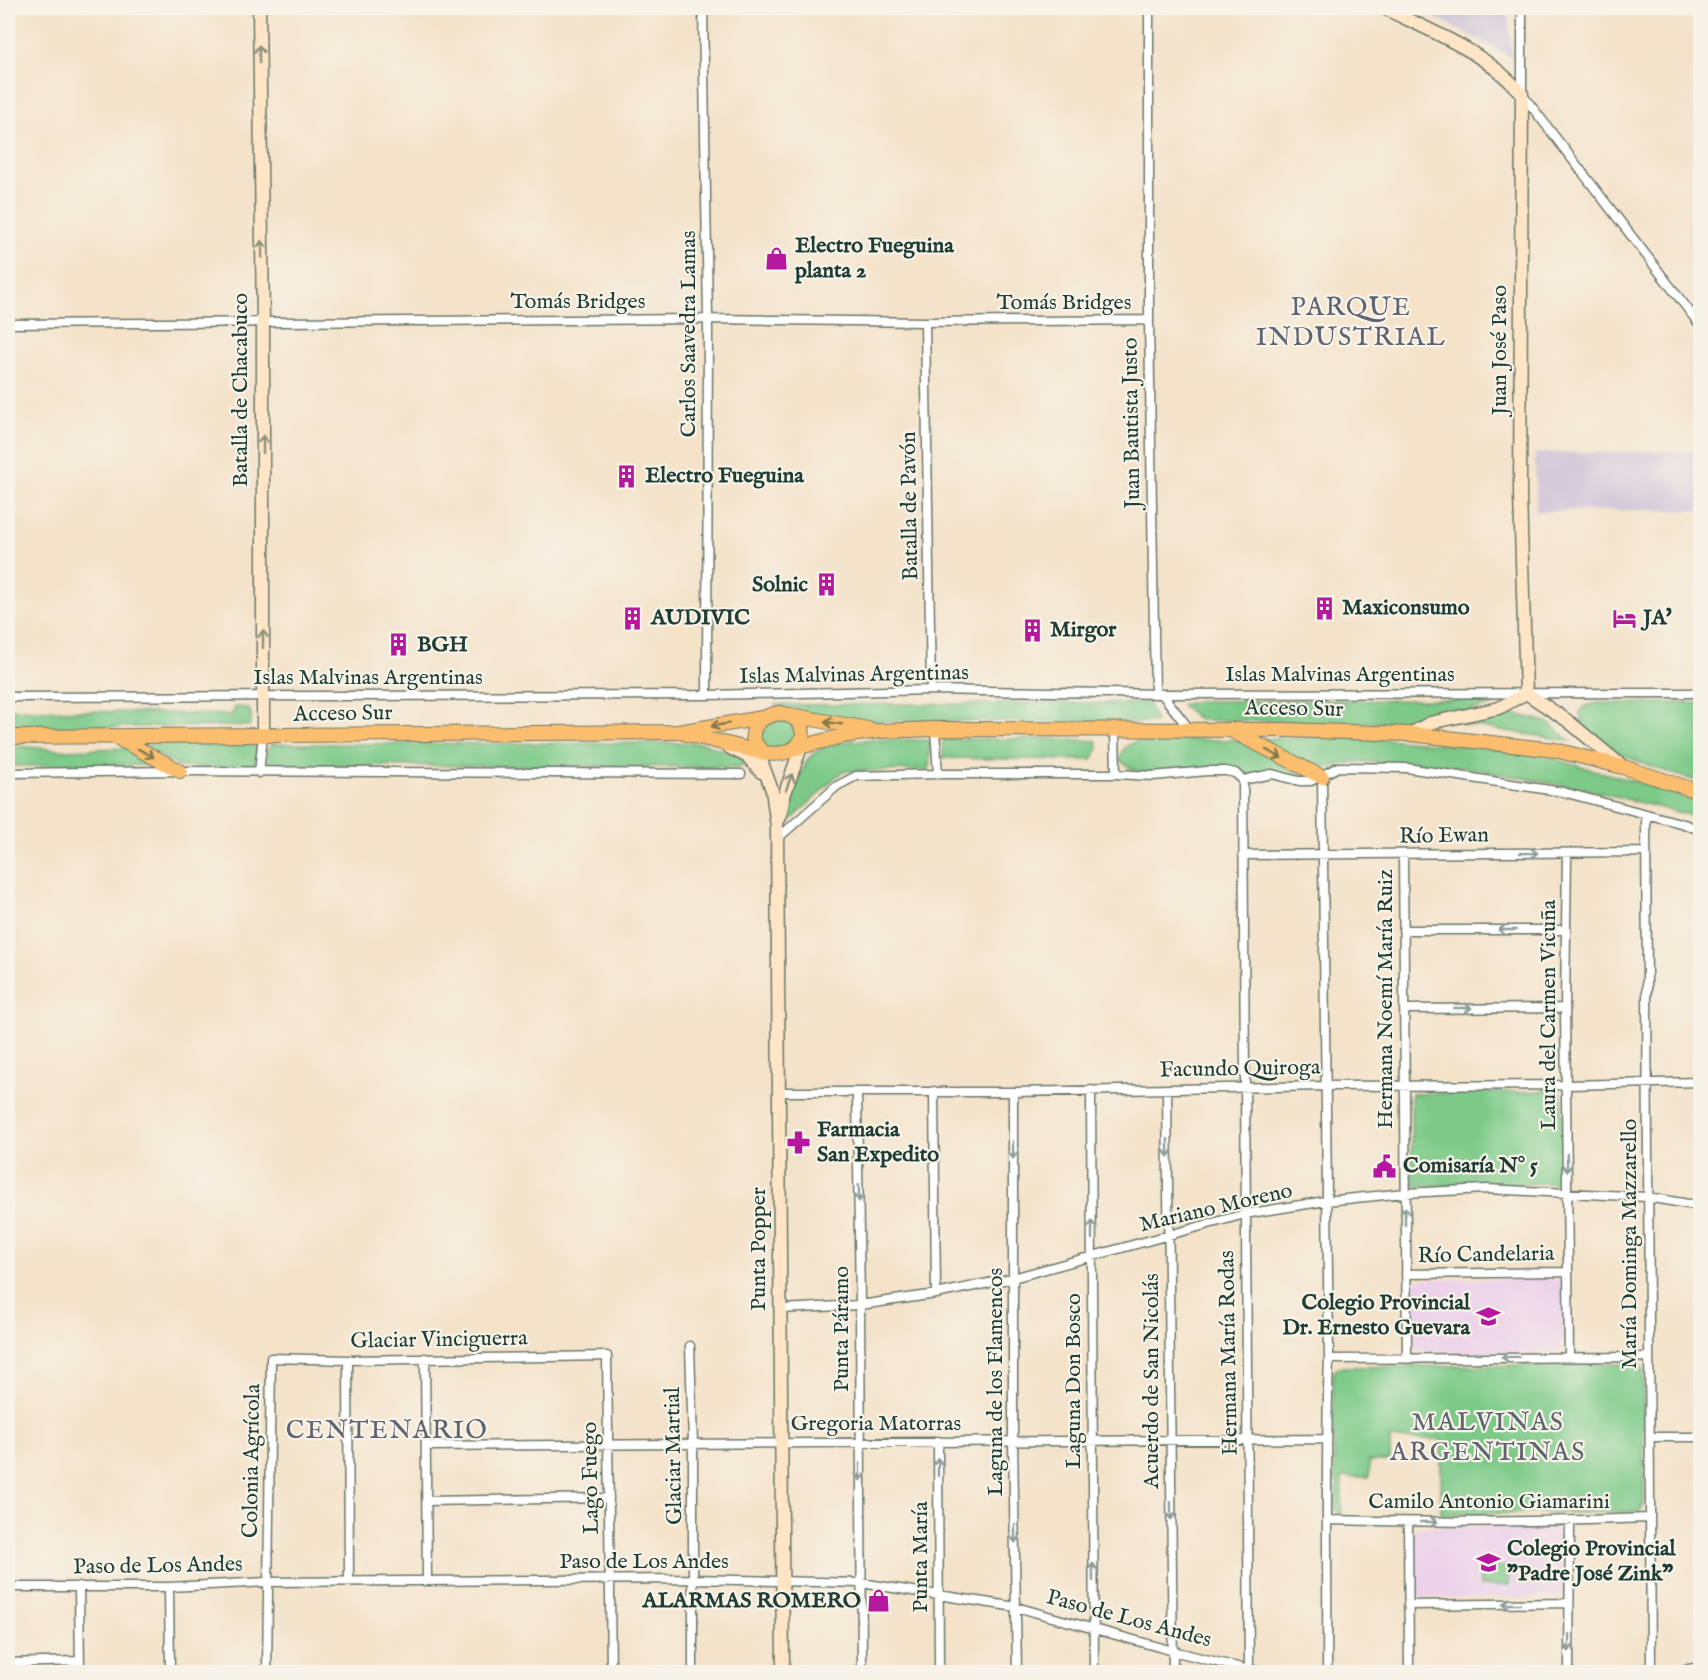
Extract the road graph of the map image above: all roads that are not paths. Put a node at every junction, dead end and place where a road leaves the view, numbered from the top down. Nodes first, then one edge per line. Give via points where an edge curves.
1 (259, 8) edge
2 (703, 8) edge
3 (1149, 8) edge
4 (1384, 8) edge
5 (1522, 8) edge
6 (1522, 94) junction
7 (708, 319) junction
8 (1149, 320) junction
9 (925, 322) junction
10 (263, 323) junction
11 (8, 324) edge
12 (1700, 325) edge
13 (931, 690) junction
14 (1158, 693) junction
15 (1526, 693) junction
16 (1701, 693) edge
17 (707, 695) junction
18 (8, 697) edge
19 (263, 697) junction
20 (786, 714) junction
21 (762, 718) junction
22 (935, 729) junction
23 (1228, 729) junction
24 (1115, 730) junction
25 (1190, 730) junction
26 (879, 731) junction
27 (678, 732) junction
28 (1410, 734) junction
29 (112, 735) junction
30 (263, 735) junction
31 (8, 737) edge
32 (710, 739) junction
33 (800, 744) junction
34 (758, 750) junction
35 (1623, 767) junction
36 (180, 771) junction
37 (8, 773) edge
38 (259, 773) junction
39 (741, 774) dead end
40 (938, 774) junction
41 (1116, 774) junction
42 (1322, 777) junction
43 (1243, 780) junction
44 (772, 790) junction
45 (1701, 792) edge
46 (1646, 815) junction
47 (777, 826) junction
48 (1701, 830) edge
49 (777, 840) junction
50 (1645, 852) junction
51 (1567, 853) junction
52 (1403, 854) junction
53 (1243, 855) junction
54 (1324, 855) junction
55 (1403, 930) junction
56 (1566, 930) junction
57 (1566, 1008) junction
58 (1404, 1009) junction
59 (1701, 1082) edge
60 (1647, 1083) junction
61 (1566, 1085) junction
62 (1325, 1086) junction
63 (1405, 1087) junction
64 (1245, 1088) junction
65 (1167, 1089) junction
66 (1091, 1090) junction
67 (934, 1091) junction
68 (780, 1092) junction
69 (1013, 1092) junction
70 (857, 1093) junction
71 (1568, 1192) junction
72 (1405, 1193) junction
73 (1647, 1197) junction
74 (1326, 1201) junction
75 (1701, 1206) edge
76 (1245, 1214) junction
77 (1169, 1236) junction
78 (1092, 1258) junction
79 (1567, 1272) junction
80 (1406, 1274) junction
81 (1013, 1278) junction
82 (936, 1294) junction
83 (860, 1305) junction
84 (781, 1309) junction
85 (690, 1346) dead end
86 (607, 1356) joint
87 (1569, 1356) junction
88 (1648, 1357) junction
89 (271, 1358) joint
90 (425, 1358) junction
91 (1329, 1359) junction
92 (1407, 1359) junction
93 (348, 1360) junction
94 (1650, 1437) junction
95 (1701, 1437) edge
96 (1326, 1439) junction
97 (1170, 1440) junction
98 (1013, 1441) junction
99 (1092, 1441) junction
100 (1248, 1441) junction
101 (781, 1442) junction
102 (860, 1442) junction
103 (938, 1442) junction
104 (608, 1444) junction
105 (693, 1444) junction
106 (426, 1446) junction
107 (609, 1498) junction
108 (426, 1501) junction
109 (1650, 1518) junction
110 (1328, 1520) junction
111 (1570, 1521) junction
112 (1408, 1522) junction
113 (693, 1580) junction
114 (782, 1580) junction
115 (349, 1581) junction
116 (427, 1581) junction
117 (611, 1581) junction
118 (268, 1582) junction
119 (861, 1583) junction
120 (79, 1586) junction
121 (8, 1587) edge
122 (169, 1587) junction
123 (939, 1593) junction
124 (1569, 1603) junction
125 (1408, 1605) junction
126 (1016, 1607) junction
127 (1094, 1629) junction
128 (1173, 1652) junction
129 (80, 1661) junction
130 (8, 1663) edge
131 (1701, 1667) edge
132 (1249, 1671) edge
133 (80, 1672) edge
134 (170, 1672) edge
135 (267, 1672) edge
136 (611, 1672) edge
137 (693, 1672) edge
138 (783, 1672) edge
139 (862, 1672) edge
140 (939, 1672) edge
141 (1017, 1672) edge
142 (1094, 1672) edge
143 (1173, 1672) edge
144 (1270, 1672) edge
145 (1327, 1672) edge
146 (1409, 1672) edge
147 (1569, 1672) edge
148 (1651, 1672) edge
149 (1672, 1672) edge

10 -> 1 street, Batalla de Chacabuco
2 - 7 street, Carlos Saavedra Lamas
3 - 8 street, Juan Bautista Justo
4 - 6 street via 1479,56 1501,71
5 - 6 street, Juan José Paso
6 - 12 street
6 - 15 street, Juan José Paso via 1520,495
7 - 9 street, Tomás Bridges
7 - 10 street, Tomás Bridges
7 - 17 street, Carlos Saavedra Lamas
8 - 9 street, Tomás Bridges
8 - 14 street, Juan Bautista Justo
9 - 13 street, Batalla de Pavón
10 - 11 street, Tomás Bridges
19 -> 10 street, Batalla de Chacabuco
13 - 14 street, Islas Malvinas Argentinas
13 - 17 street, Islas Malvinas Argentinas
14 - 15 street, Islas Malvinas Argentinas
14 - 25 street
15 - 16 street, Islas Malvinas Argentinas
15 - 28 street via 1499,708 1430,723
15 - 35 street via 1568,721
17 - 19 street, Islas Malvinas Argentinas
18 - 19 street, Islas Malvinas Argentinas
19 - 30 street, Batalla de Chacabuco
20 - 21 main road
26 -> 20 main road, Acceso Sur
20 - 33 main road via 799,724
21 -> 27 main road, Acceso Sur
21 - 34 main road via 752,732
22 - 24 main road, Acceso Sur
22 - 26 main road, Acceso Sur
22 - 40 street
23 - 25 main road, Acceso Sur
23 - 28 main road, Acceso Sur
23 -> 42 main road
24 - 25 main road, Acceso Sur
24 - 41 street
26 - 33 main road, Acceso Sur
27 - 30 main road, Acceso Sur
27 - 32 main road, Acceso Sur
28 - 35 main road, Acceso Sur via 1554,750
29 - 30 main road, Acceso Sur
29 - 31 main road, Acceso Sur
29 -> 36 main road
30 - 38 street, Batalla de Chacabuco
32 - 34 main road, Acceso Sur
32 - 44 street via 748,757
33 - 34 main road via 784,753
47 -> 33 street, Punta Popper
34 - 44 street, Punta Popper
35 - 45 main road, Acceso Sur
36 - 37 street
36 - 38 street
38 - 39 street
40 - 41 street
40 - 49 street via 856,776 846,780
41 - 43 street via 1153,776 1226,771
42 - 43 street via 1299,781 1265,774
42 - 46 street via 1338,767 1407,768 1563,792
42 - 54 street
43 - 53 street, Hermana María Rodas
44 - 47 street, Punta Popper
46 - 48 street
46 - 50 street, María Dominga Mazzarello
47 - 49 street, Punta Popper
49 - 68 street, Punta Popper
50 - 51 street, Río Ewan
50 - 60 street, María Dominga Mazzarello
52 -> 51 street, Río Ewan
51 - 56 street, Laura del Carmen Vicuña
52 - 54 street, Río Ewan
52 - 55 street, Hermana Noemí María Ruiz
53 - 54 street, Río Ewan
53 - 64 street, Hermana María Rodas
54 - 62 street
56 -> 55 street
55 - 58 street, Hermana Noemí María Ruiz
56 - 57 street, Laura del Carmen Vicuña
58 -> 57 street
57 - 61 street, Laura del Carmen Vicuña
58 - 63 street, Hermana Noemí María Ruiz
59 - 60 street, Facundo Quiroga
60 - 61 street, Facundo Quiroga
60 - 73 street, María Dominga Mazzarello
61 - 63 street, Facundo Quiroga
61 -> 71 street, Laura del Carmen Vicuña
62 - 63 street, Facundo Quiroga
62 - 64 street, Facundo Quiroga
62 - 74 street
63 - 72 street, Hermana Noemí María Ruiz
64 - 65 street, Facundo Quiroga
64 - 76 street, Hermana María Rodas
65 - 66 street, Facundo Quiroga
65 -> 77 street, Acuerdo de San Nicolás
66 - 69 street, Facundo Quiroga
78 -> 66 street, Laguna Don Bosco
67 - 69 street, Facundo Quiroga
67 - 70 street, Facundo Quiroga
67 - 82 street
68 - 70 street, Facundo Quiroga
68 - 84 street, Punta Popper
69 -> 81 street, Laguna de los Flamencos
70 -> 83 street, Punta Páramo
71 - 72 street, Mariano Moreno via 1486,1188
71 - 73 street, Mariano Moreno
71 - 79 street, Laura del Carmen Vicuña
72 - 74 street, Mariano Moreno
80 -> 72 street, Hermana Noemí María Ruiz
73 - 75 street, Mariano Moreno
73 - 88 street, María Dominga Mazzarello
74 - 76 street, Mariano Moreno
74 - 91 street
76 - 77 street, Mariano Moreno
76 - 100 street, Hermana María Rodas
77 - 78 street, Mariano Moreno
77 - 97 street, Acuerdo de San Nicolás
78 - 81 street, Mariano Moreno
78 - 99 street, Laguna Don Bosco
79 - 80 street, Río Candelaria
79 - 87 street, Laura del Carmen Vicuña
80 - 92 street, Hermana Noemí María Ruiz
81 - 82 street, Mariano Moreno
81 - 98 street, Laguna de los Flamencos
82 - 83 street, Mariano Moreno
83 - 84 street, Mariano Moreno
83 - 102 street, Punta Páramo
84 - 101 street, Punta Popper
85 - 105 street, Glaciar Martial
86 - 90 street, Glaciar Vinciguerra
86 - 104 street, Lago Fuego
87 - 88 street
87 -> 92 street
88 - 94 street, María Dominga Mazzarello
89 - 93 street, Glaciar Vinciguerra
89 - 118 street, Colonia Agrícola
90 - 93 street, Glaciar Vinciguerra
90 - 106 street
91 - 92 street
91 - 96 street
93 - 115 street
94 - 95 street
94 - 109 street, María Dominga Mazzarello
96 - 100 street, Gregoria Matorras
96 - 110 street
97 - 99 street, Gregoria Matorras
97 - 100 street, Gregoria Matorras
97 -> 128 street, Acuerdo de San Nicolás
98 - 99 street, Gregoria Matorras
98 - 103 street, Gregoria Matorras
98 -> 126 street, Laguna de los Flamencos
127 -> 99 street, Laguna Don Bosco
100 - 132 street, Hermana María Rodas
101 - 102 street, Gregoria Matorras
101 - 105 street, Gregoria Matorras
101 - 114 street, Punta Popper
102 - 103 street, Gregoria Matorras
102 -> 119 street, Punta Páramo
123 -> 103 street, Punta María
104 - 105 street, Gregoria Matorras
104 - 106 street, Gregoria Matorras
104 - 107 street, Lago Fuego
105 - 113 street, Glaciar Martial
106 - 108 street
107 - 108 street
107 - 117 street, Lago Fuego
108 - 116 street
109 - 111 street, Camilo Antonio Giamarini
109 - 148 street, María Dominga Mazzarello
110 - 112 street, Camilo Antonio Giamarini
110 - 145 street
112 -> 111 street, Camilo Antonio Giamarini
111 - 124 street
112 - 125 street
113 - 114 street, Paso de Los Andes
113 - 117 street, Paso de Los Andes
113 - 137 street, Glaciar Martial
114 - 119 street, Paso de Los Andes
114 - 138 street, Punta Popper
115 - 116 street, Paso de Los Andes
115 - 118 street, Paso de Los Andes
116 - 117 street, Paso de Los Andes
117 - 136 street, Lago Fuego
118 - 122 street, Paso de Los Andes
118 - 135 street, Colonia Agrícola
119 - 123 street, Paso de Los Andes
119 - 139 street, Punta Páramo
120 - 121 street, Paso de Los Andes
120 - 122 street, Paso de Los Andes
120 - 129 street
122 - 134 street
123 - 126 street, Paso de Los Andes
123 - 140 street, Punta María
124 -> 125 street
124 -> 147 street
125 - 146 street
126 - 127 street, Paso de Los Andes
126 - 141 street, Laguna de los Flamencos
127 - 128 street, Paso de Los Andes
127 - 142 street, Laguna Don Bosco
128 - 132 street, Paso de Los Andes
128 - 143 street, Acuerdo de San Nicolás
129 - 130 street
129 - 133 street
131 - 149 street
132 - 144 street, Paso de Los Andes

